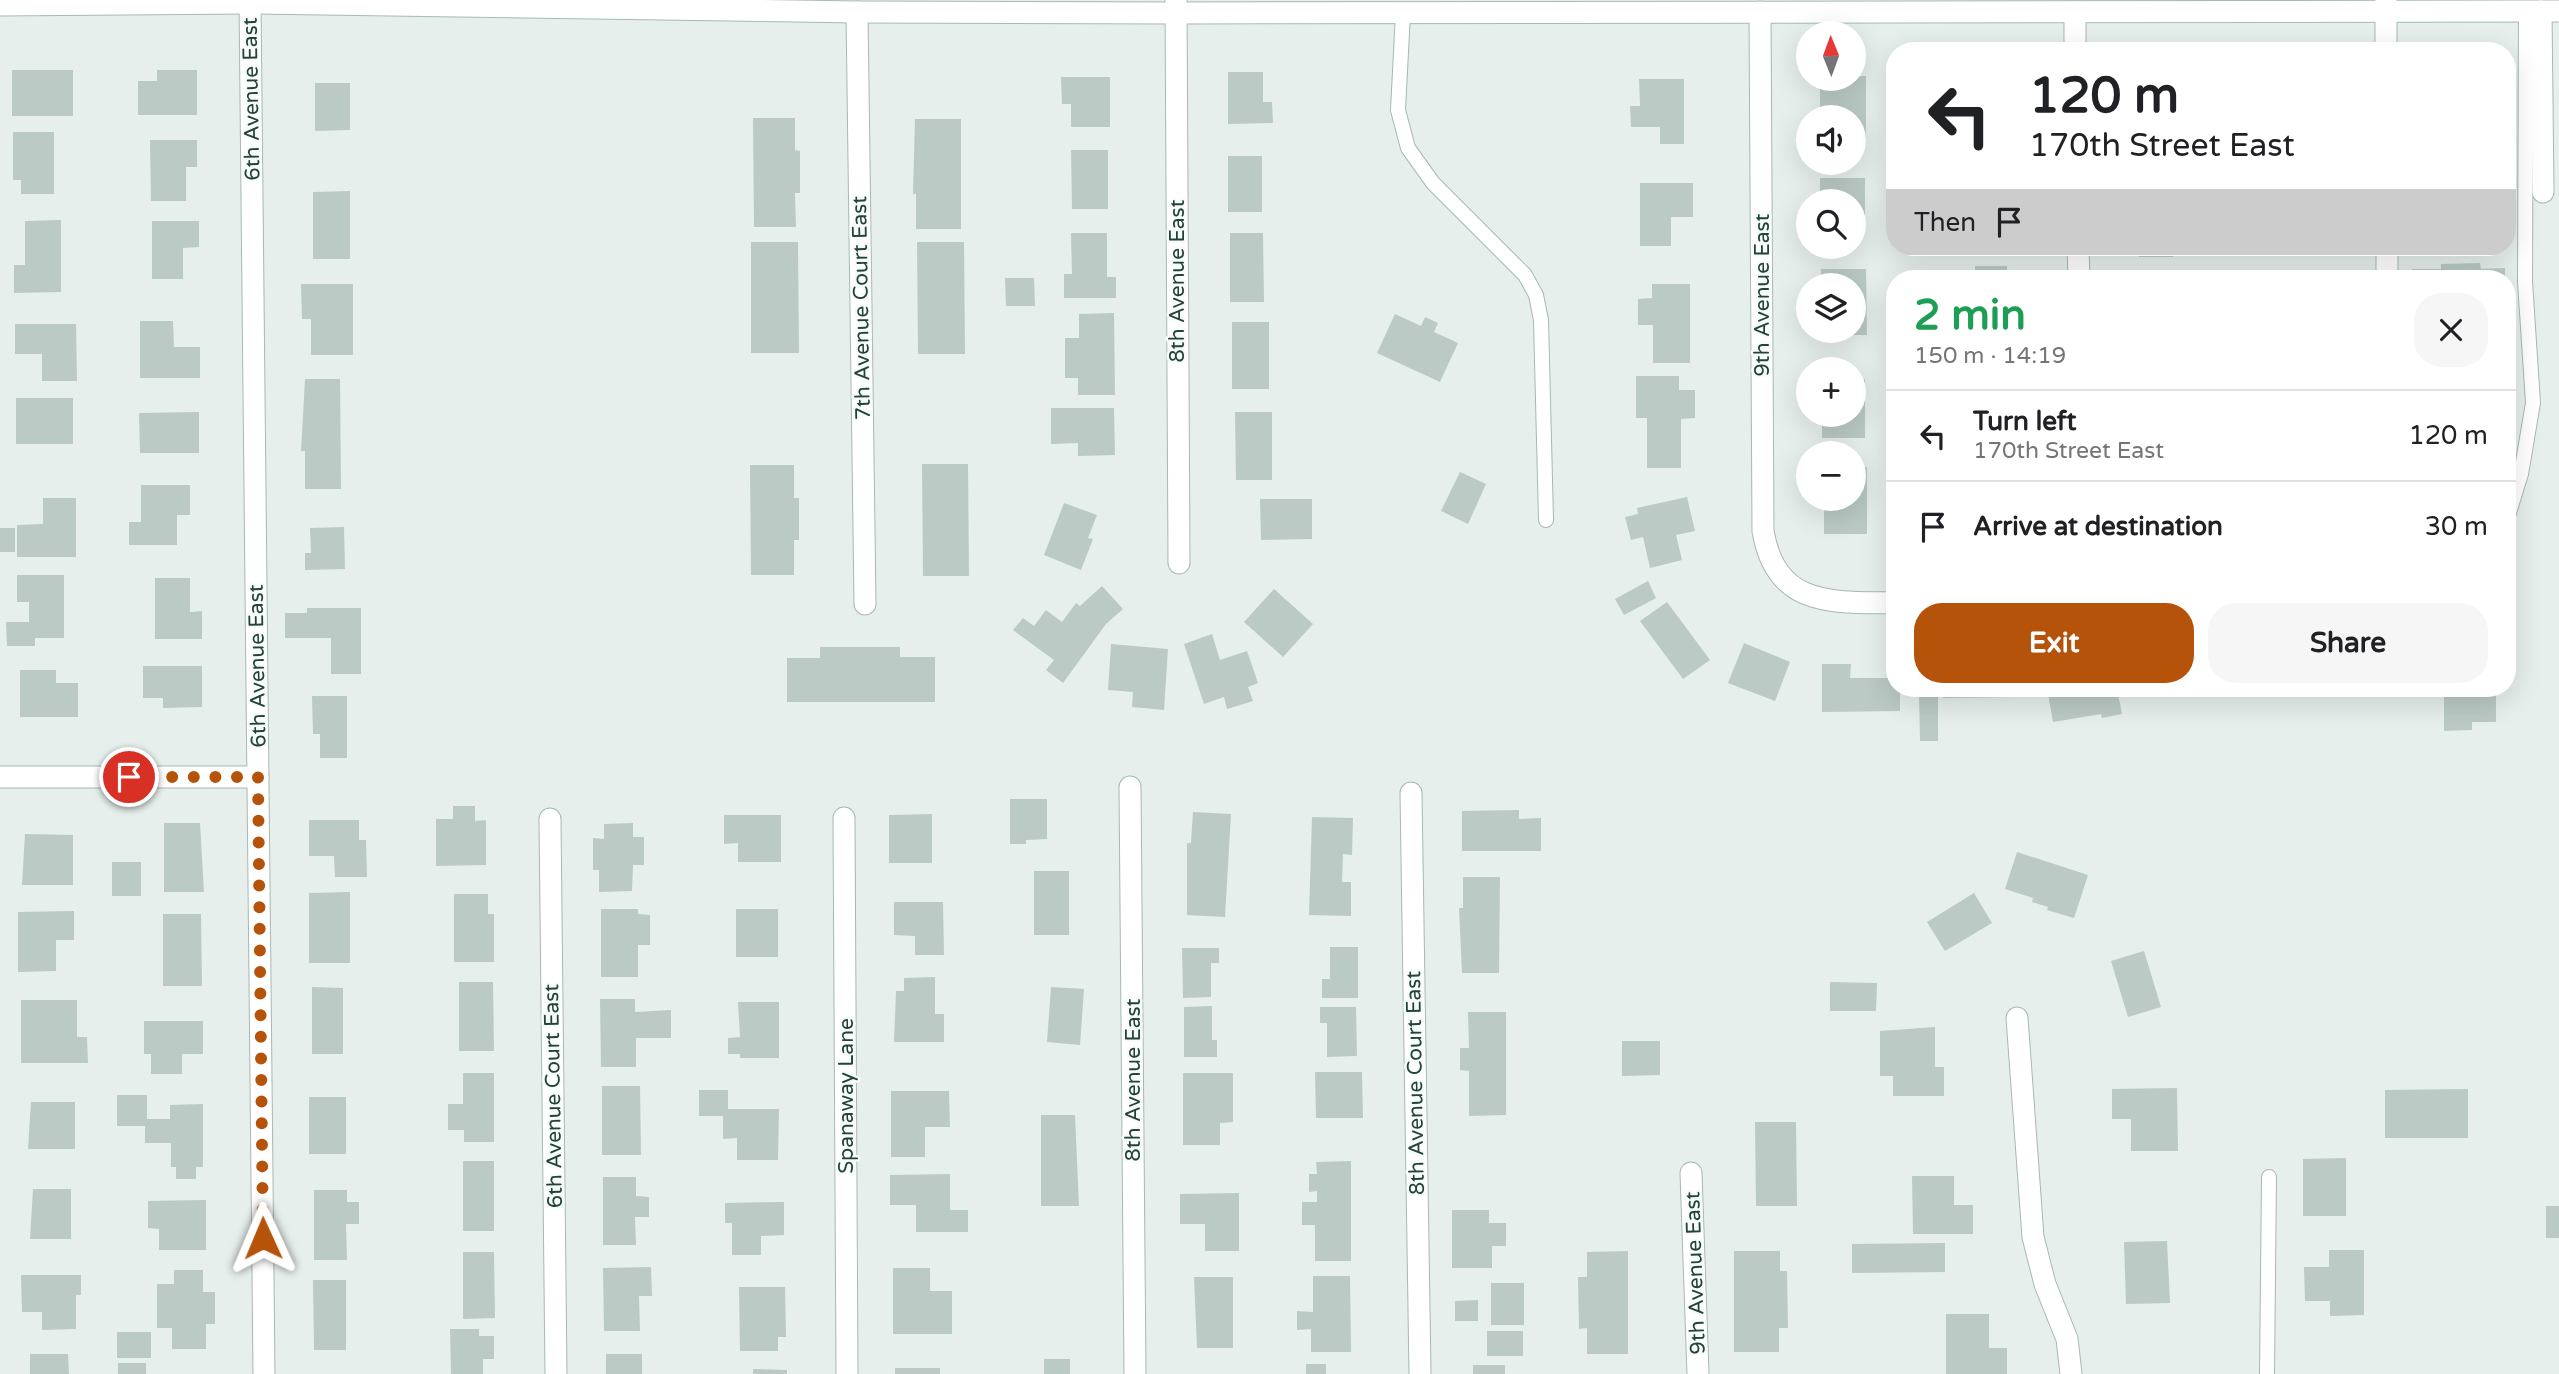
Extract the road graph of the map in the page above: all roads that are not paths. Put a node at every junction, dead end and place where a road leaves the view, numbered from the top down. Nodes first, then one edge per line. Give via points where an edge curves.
1 (250, 2) edge
2 (0, 5) edge
3 (1620, 6) edge
4 (2148, 6) edge
5 (2386, 6) edge
6 (1176, 7) edge
7 (2542, 11) edge
8 (857, 12) junction
9 (1760, 12) junction
10 (2075, 12) junction
11 (1403, 13) junction
12 (2076, 42) edge
13 (2386, 42) edge
14 (2543, 192) dead end
15 (2516, 490) edge
16 (1546, 520) dead end
17 (1179, 563) dead end
18 (1886, 603) edge
19 (865, 604) dead end
20 (0, 777) edge
21 (258, 777) junction
22 (1130, 787) dead end
23 (1411, 793) dead end
24 (844, 818) dead end
25 (550, 819) dead end
26 (2017, 1018) dead end
27 (1691, 1173) dead end
28 (2269, 1177) dead end
29 (264, 1374) edge
30 (556, 1374) edge
31 (848, 1374) edge
32 (1135, 1374) edge
33 (1419, 1374) edge
34 (1698, 1374) edge
35 (2071, 1374) edge
36 (2267, 1374) edge

1 - 2 street
1 - 8 street
1 - 21 street, 6th Avenue East
3 - 9 street
3 - 11 street
4 - 5 street
4 - 10 street
5 - 7 street
5 - 13 street
6 - 8 street
6 - 11 street
6 - 17 street, 8th Avenue East
7 - 14 street
7 - 15 lane via 2525,282 2533,403
8 - 19 street, 7th Avenue Court East
9 - 10 street
9 - 18 street, 9th Avenue East via 1766,549 1779,575 1807,596
10 - 12 street
11 - 16 lane via 1398,110 1408,148 1433,183 1525,275 1536,295 1541,320
20 - 21 street
21 - 29 street, 6th Avenue East
22 - 32 street, 8th Avenue East
23 - 33 street, 8th Avenue Court East
24 - 31 street, Spanaway Lane
25 - 30 street, 6th Avenue Court East
26 - 35 street via 2033,1237 2067,1339
27 - 34 street, 9th Avenue East
28 - 36 lane

